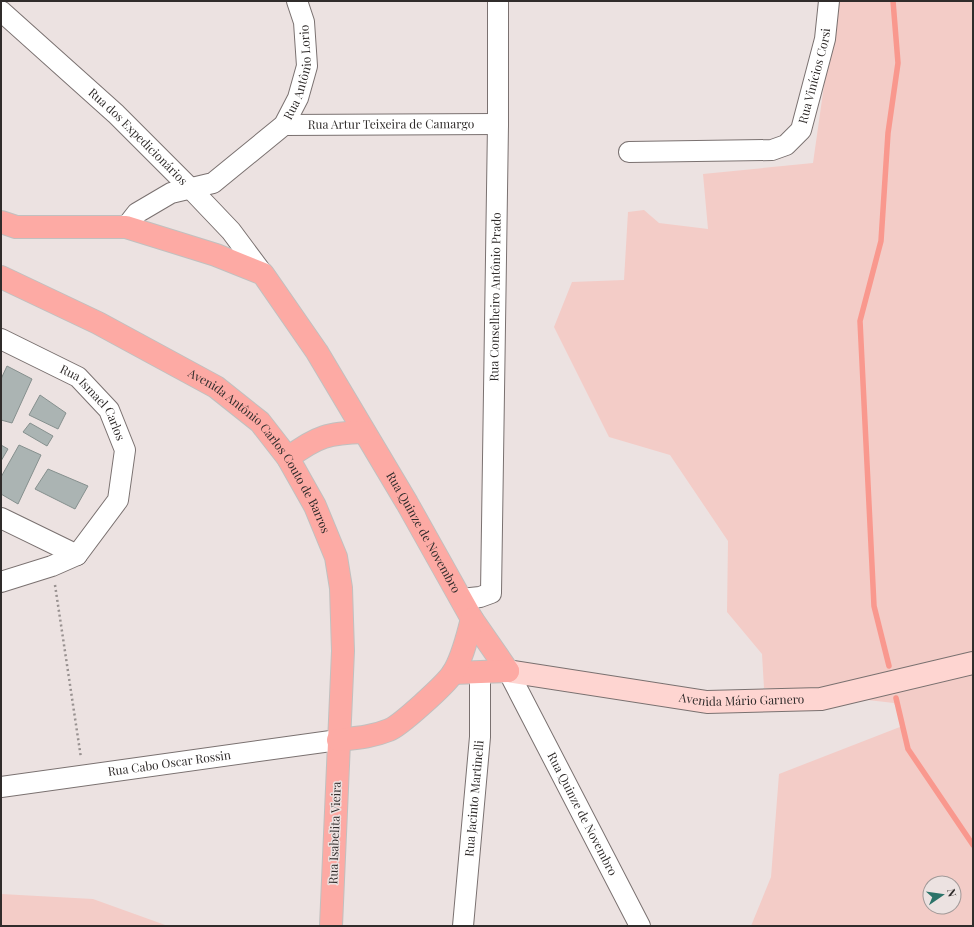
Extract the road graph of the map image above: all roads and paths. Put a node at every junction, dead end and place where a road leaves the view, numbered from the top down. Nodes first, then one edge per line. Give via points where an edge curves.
1 (297, 1) edge
2 (498, 1) edge
3 (829, 1) edge
4 (1, 11) edge
5 (498, 124) junction
6 (284, 125) junction
7 (629, 152) dead end
8 (191, 189) junction
9 (1, 222) edge
10 (126, 227) junction
11 (263, 274) junction
12 (1, 277) edge
13 (1, 339) edge
14 (364, 432) junction
15 (288, 458) junction
16 (1, 518) edge
17 (77, 555) junction
18 (52, 566) junction
19 (1, 582) edge
20 (461, 599) junction
21 (472, 619) junction
22 (973, 663) edge
23 (508, 671) junction
24 (480, 672) junction
25 (453, 673) junction
26 (338, 740) junction
27 (84, 776) junction
28 (1, 787) edge
29 (331, 926) edge
30 (463, 926) edge
31 (640, 926) edge

1 - 6 street, Rua Antônio Lorio via 304,22 307,66 298,98
2 - 5 street, Rua Conselheiro Antônio Prado
3 - 7 street, Rua Vinícios Corsi via 825,39 801,130 786,145 772,150
4 - 8 street, Rua dos Expedicionários via 116,114
5 - 6 street, Rua Artur Teixeira de Camargo
5 - 20 street, Rua Conselheiro Antônio Prado via 491,593
6 - 8 street, Rua Antônio Lorio via 213,183
8 - 10 street, Rua Antônio Lorio via 171,193 154,202 137,213
8 - 11 street, Rua dos Expedicionários via 231,231
9 - 10 main road via 16,227
10 - 11 main road via 216,255
11 - 14 main road, Rua Quinze de Novembro via 317,352
12 - 15 main road, Avenida Antônio Carlos Couto de Barros via 98,323 216,387 260,422
13 - 17 street, Rua Ismael Carlos via 78,377 109,410 125,450 118,500
14 - 15 main road via 334,433 307,444
14 - 20 main road, Rua Quinze de Novembro
15 - 26 main road, Avenida Antônio Carlos Couto de Barros via 315,506 336,557 341,588 343,651
16 - 17 street
17 - 18 street, Rua Ismael Carlos
18 - 19 street, Rua Ismael Carlos
18 - 27 path
20 - 21 main road, Rua Quinze de Novembro
21 - 23 main road, Rua Quinze de Novembro
21 - 25 main road via 466,643
22 - 23 main road, Avenida Mário Garnero via 821,699 707,702
23 - 24 main road
23 - 31 street, Rua Quinze de Novembro
24 - 25 main road
24 - 30 street, Rua Jacinto Martinelli via 480,738
25 - 26 main road via 442,687 391,729 368,737
26 - 27 street, Rua Cabo Oscar Rossin
26 - 29 main road, Rua Isabelita Vieira
27 - 28 street, Rua Cabo Oscar Rossin

